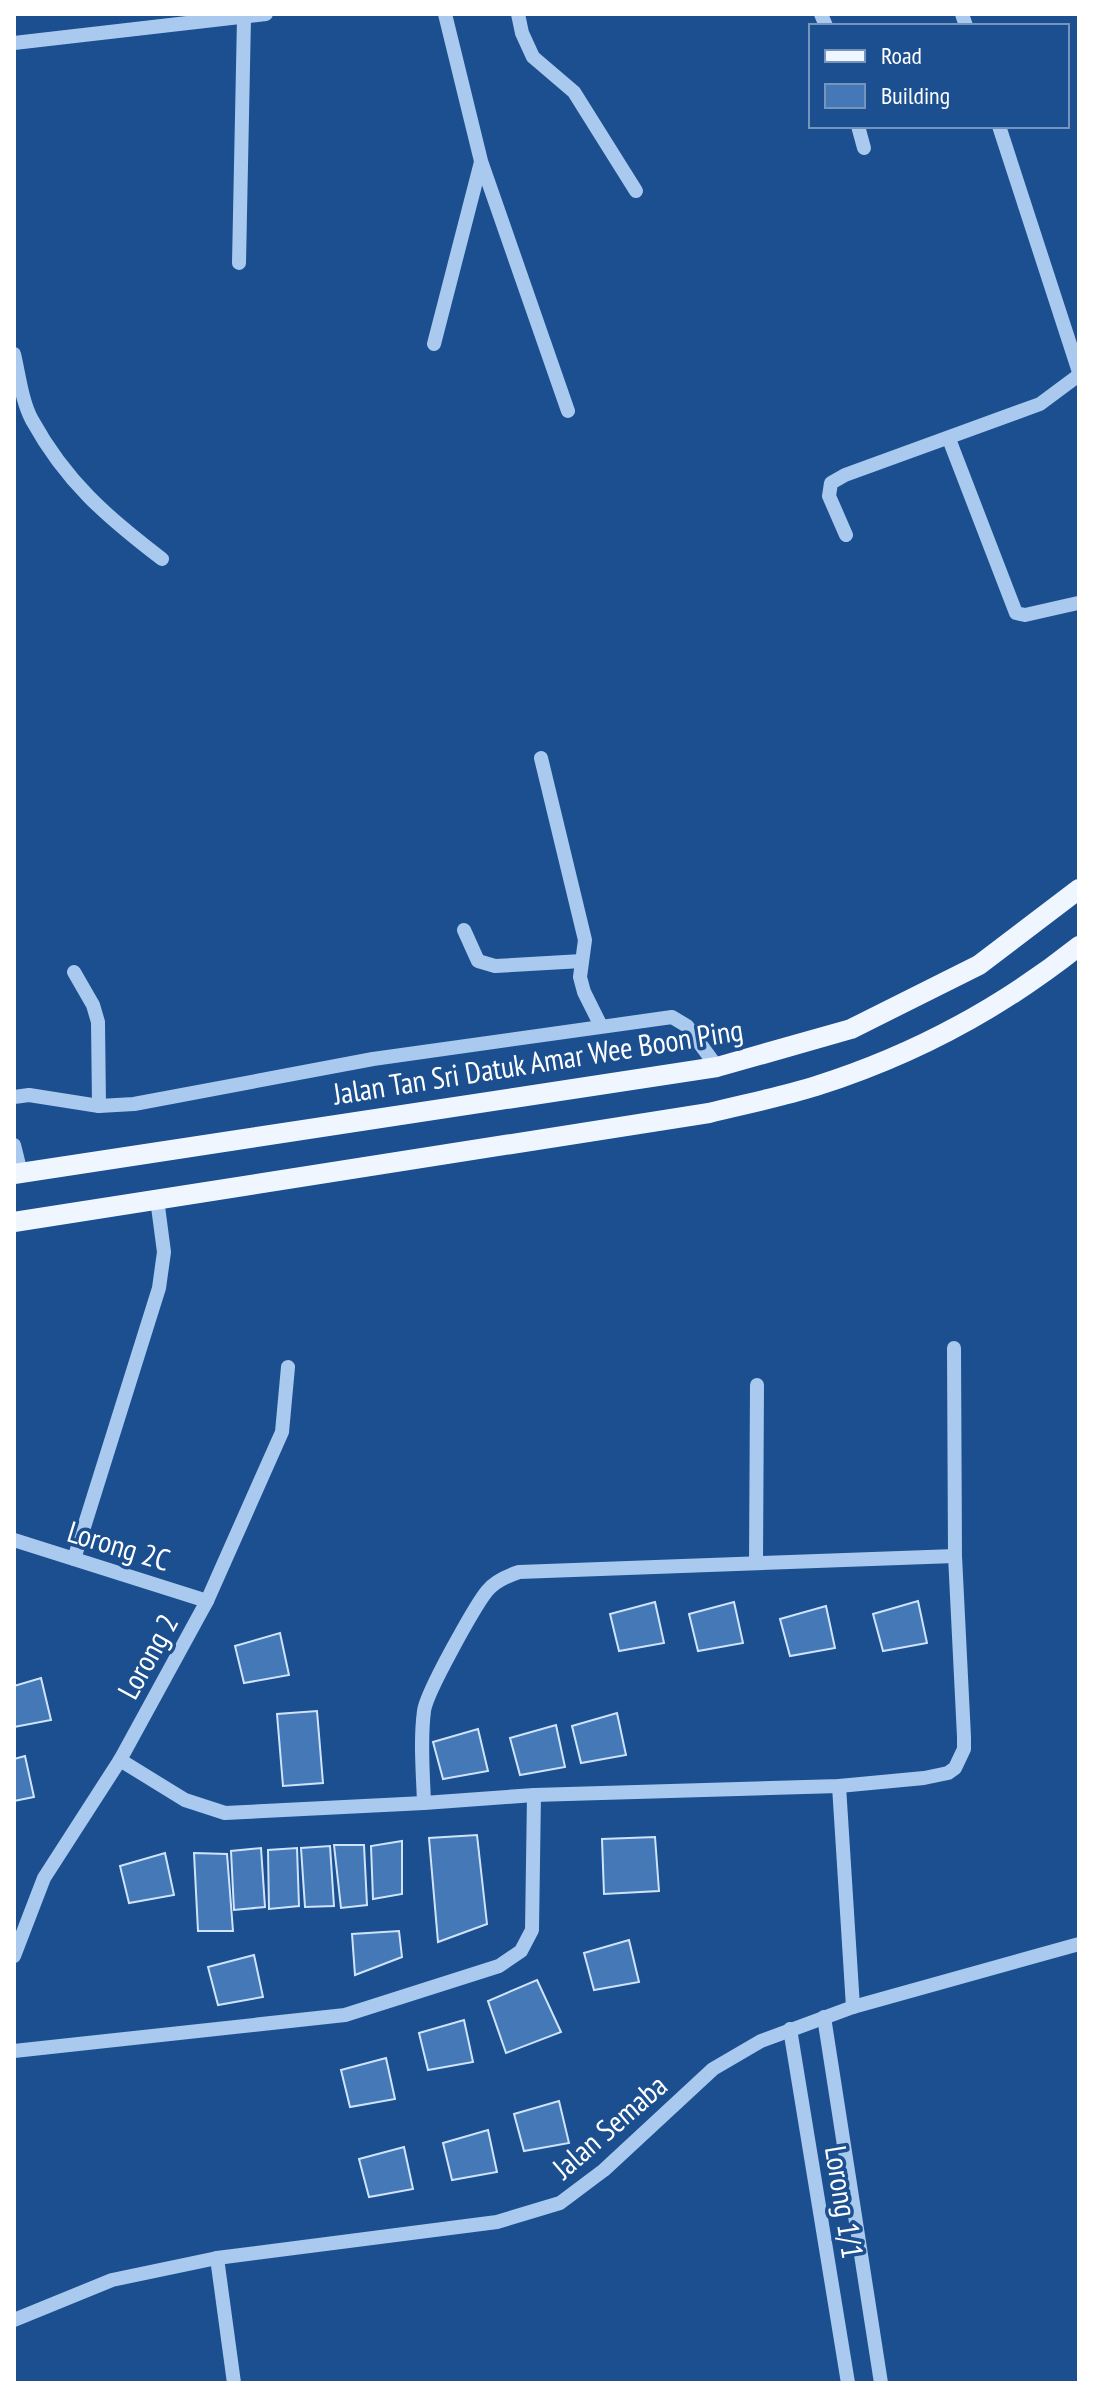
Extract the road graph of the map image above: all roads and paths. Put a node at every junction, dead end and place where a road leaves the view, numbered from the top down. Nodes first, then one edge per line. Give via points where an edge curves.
1 (266, 14) edge
2 (445, 14) edge
3 (518, 14) edge
4 (244, 18) junction
5 (14, 43) edge
6 (859, 128) edge
7 (1000, 128) edge
8 (864, 148) dead end
9 (481, 161) junction
10 (636, 191) dead end
11 (239, 263) dead end
12 (434, 344) dead end
13 (14, 354) edge
14 (1079, 373) edge
15 (568, 411) dead end
16 (949, 439) junction
17 (846, 535) dead end
18 (162, 559) dead end
19 (1078, 603) edge
20 (541, 758) dead end
21 (1079, 889) edge
22 (464, 930) dead end
23 (1079, 946) edge
24 (582, 961) junction
25 (74, 972) dead end
26 (601, 1026) junction
27 (717, 1067) junction
28 (14, 1097) edge
29 (99, 1106) junction
30 (14, 1145) edge
31 (18, 1174) edge
32 (157, 1199) junction
33 (14, 1222) edge
34 (954, 1348) dead end
35 (288, 1367) dead end
36 (757, 1385) dead end
37 (14, 1540) edge
38 (955, 1556) junction
39 (74, 1559) junction
40 (756, 1563) junction
41 (207, 1601) junction
42 (120, 1760) junction
43 (839, 1786) junction
44 (534, 1795) junction
45 (424, 1803) junction
46 (1079, 1944) edge
47 (14, 1956) edge
48 (853, 2007) junction
49 (824, 2017) junction
50 (790, 2029) junction
51 (14, 2051) edge
52 (217, 2258) junction
53 (14, 2320) edge
54 (234, 2383) edge
55 (848, 2383) edge
56 (881, 2383) edge

1 - 4 street
2 - 9 street
3 - 10 street via 533,57 574,92
4 - 5 street
4 - 11 street
6 - 8 street
7 - 14 street
9 - 12 street
9 - 15 street
13 - 18 street via 30,418 81,491
14 - 16 street via 1040,404
16 - 17 street via 831,483 829,496
16 - 19 street via 1016,613
20 - 24 street via 582,924
21 - 27 main road, Jalan Tan Sri Datuk Amar Wee Boon Ping via 979,965 851,1029
22 - 24 street via 478,961 495,966
23 - 32 main road via 1014,994 956,1027 890,1059 815,1086 709,1113
24 - 26 street via 584,992
25 - 29 street via 98,1022
26 - 27 street via 672,1017 687,1026
26 - 29 street
27 - 31 main road, Jalan Tan Sri Datuk Amar Wee Boon Ping
28 - 29 street
30 - 31 street
32 - 33 main road
32 - 39 street via 164,1252 159,1288
34 - 38 street
35 - 41 street, Lorong 2 via 282,1432
36 - 40 street
37 - 39 street, Lorong 2C
38 - 40 street
38 - 43 street via 964,1737 960,1761 948,1773 924,1778
39 - 41 street, Lorong 2C
40 - 45 street via 519,1572 503,1578 487,1590 424,1707
41 - 42 street, Lorong 2
42 - 45 street via 185,1800 225,1813
42 - 47 street, Lorong 2 via 44,1878
43 - 44 street
43 - 48 street
44 - 45 street
44 - 51 street via 532,1930 521,1951 499,1966 345,2015
46 - 48 street, Jalan Semaba
48 - 49 street, Jalan Semaba
49 - 50 street, Jalan Semaba
49 - 56 street
50 - 52 street, Jalan Semaba via 713,2069 604,2170 560,2203 497,2222
50 - 55 street, Lorong 1/1
52 - 53 street, Jalan Semaba via 112,2280
52 - 54 street

